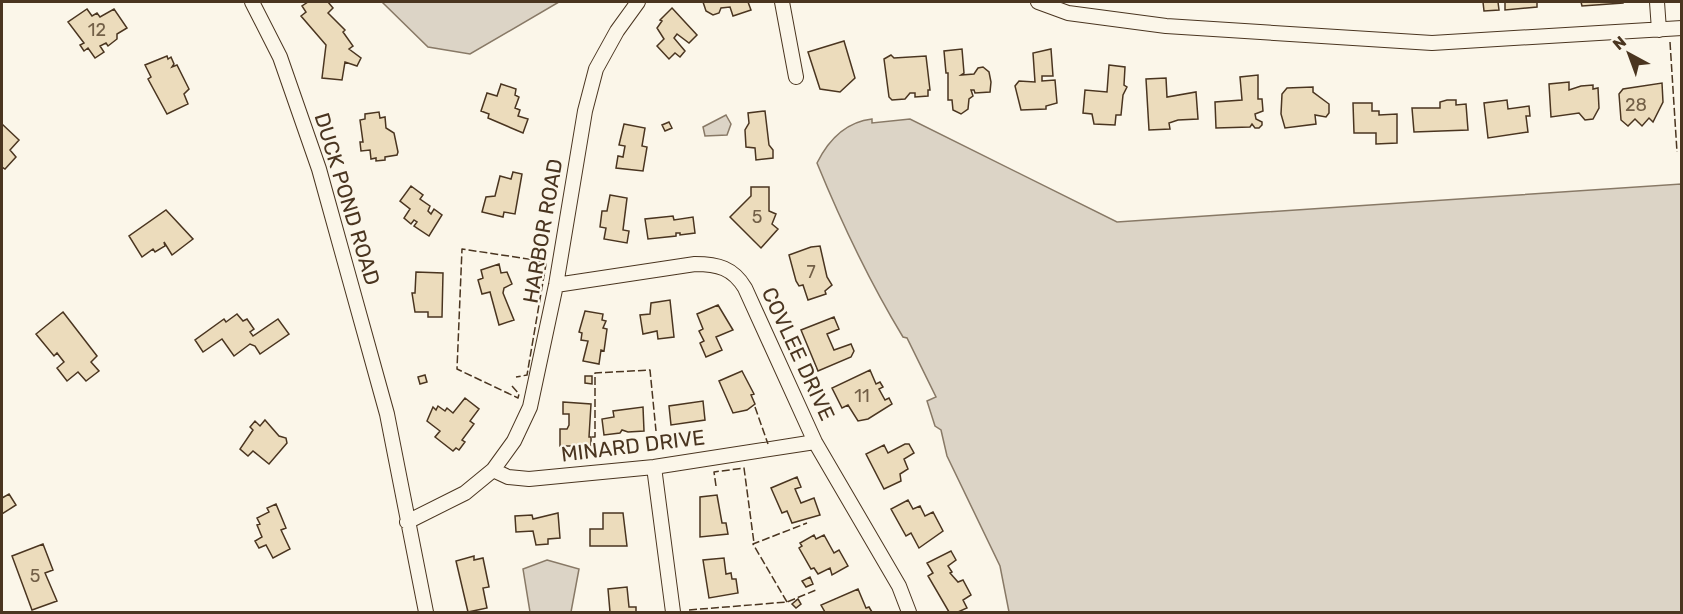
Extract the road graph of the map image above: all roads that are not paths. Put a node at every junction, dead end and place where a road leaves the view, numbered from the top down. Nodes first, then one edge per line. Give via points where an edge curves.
1 (252, 2) edge
2 (638, 2) edge
3 (782, 2) edge
4 (1038, 2) edge
5 (1657, 2) edge
6 (1682, 28) edge
7 (1659, 30) junction
8 (796, 77) dead end
9 (556, 285) junction
10 (815, 441) junction
11 (654, 467) junction
12 (494, 470) junction
13 (406, 522) junction
14 (426, 612) edge
15 (673, 612) edge
16 (909, 612) edge

1 - 13 street, DUCK POND ROAD via 280,57 319,169 387,414
2 - 9 street, HARBOR ROAD via 617,31 593,80
3 - 8 street
4 - 7 street via 1068,13 1166,26 1432,42
5 - 7 street
6 - 7 street
9 - 10 street, COVLEE DRIVE via 695,264 716,265 732,272 745,288
9 - 12 street, HARBOR ROAD via 530,407
10 - 11 street, MINARD DRIVE
10 - 16 street, COVLEE DRIVE via 899,586
11 - 12 street, MINARD DRIVE via 529,479 508,477
11 - 15 street
12 - 13 street via 465,493
13 - 14 street, DUCK POND ROAD

